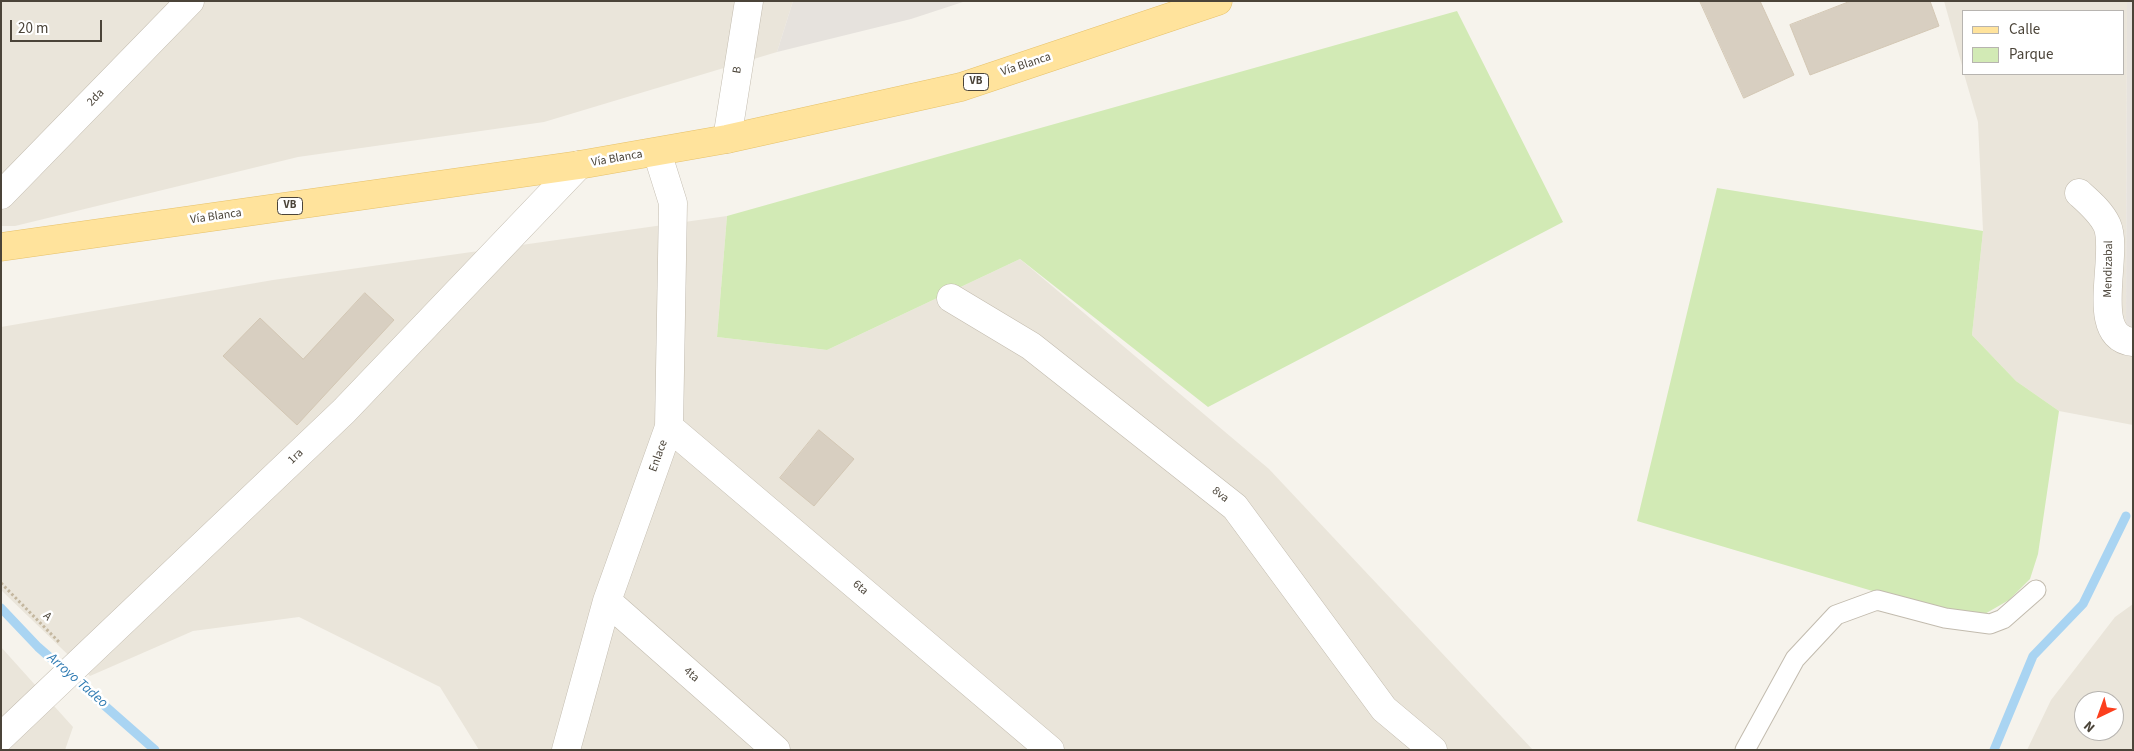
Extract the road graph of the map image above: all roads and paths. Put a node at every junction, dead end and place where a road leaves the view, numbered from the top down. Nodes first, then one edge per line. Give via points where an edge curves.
1 (190, 1) edge
2 (749, 1) edge
3 (1218, 1) edge
4 (727, 139) junction
5 (657, 152) junction
6 (579, 166) junction
7 (2079, 193) dead end
8 (1, 195) edge
9 (1, 248) edge
10 (952, 298) dead end
11 (2133, 342) edge
12 (670, 427) junction
13 (1, 584) edge
14 (2036, 590) dead end
15 (607, 601) junction
16 (79, 665) junction
17 (1, 737) edge
18 (566, 750) edge
19 (776, 750) edge
20 (1050, 750) edge
21 (1434, 750) edge
22 (1745, 750) edge

1 - 8 street, 2da
2 - 4 street, B
3 - 4 main road, Vía Blanca / VB via 961,87
4 - 5 main road, Vía Blanca / VB
5 - 6 main road, Vía Blanca / VB
5 - 12 street, Enlace via 673,203
6 - 9 main road, Vía Blanca / VB
6 - 16 street, 1ra via 344,411
7 - 11 street, Mendizabal via 2107,225 2110,239 2110,327 2116,337
10 - 21 street, 8va via 1030,346 1235,507 1384,709
12 - 15 street, Enlace
12 - 20 street, 6ta
13 - 16 path, A
14 - 22 lane via 2003,619 1990,624 1945,618 1877,600 1836,615 1796,659
15 - 18 street, Enlace
15 - 19 street, 4ta
16 - 17 street, 1ra

